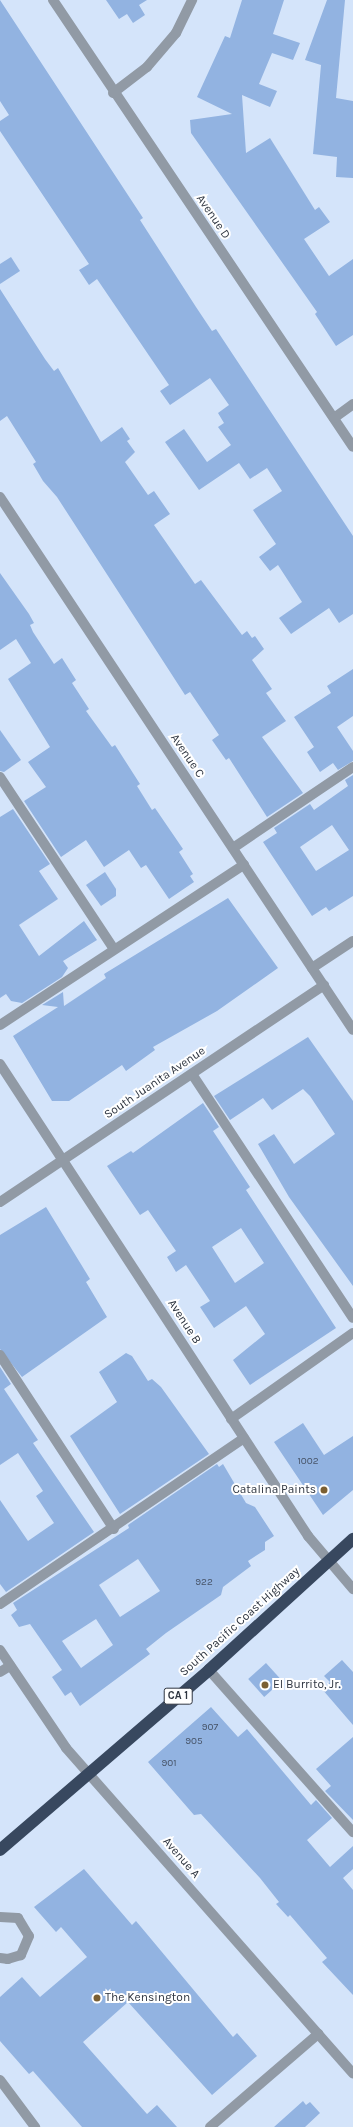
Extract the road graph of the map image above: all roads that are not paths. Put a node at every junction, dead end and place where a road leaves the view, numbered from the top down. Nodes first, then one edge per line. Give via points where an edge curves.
1 (53, 0) edge
2 (192, 0) edge
3 (113, 93) junction
4 (353, 404) edge
5 (334, 418) junction
6 (353, 447) edge
7 (0, 497) edge
8 (353, 767) edge
9 (0, 778) edge
10 (233, 848) junction
11 (244, 865) junction
12 (353, 941) edge
13 (114, 949) junction
14 (312, 968) junction
15 (324, 985) junction
16 (0, 1025) edge
17 (353, 1030) edge
18 (0, 1064) edge
19 (192, 1074) junction
20 (64, 1160) junction
21 (0, 1202) edge
22 (353, 1318) edge
23 (353, 1333) edge
24 (0, 1355) edge
25 (232, 1418) junction
26 (244, 1438) junction
27 (114, 1529) junction
28 (353, 1539) edge
29 (329, 1561) junction
30 (353, 1589) edge
31 (0, 1604) edge
32 (0, 1650) edge
33 (10, 1666) junction
34 (209, 1670) junction
35 (0, 1672) edge
36 (89, 1774) junction
37 (353, 1832) edge
38 (0, 1850) edge
39 (0, 1917) edge
40 (0, 1958) edge
41 (318, 2034) junction
42 (353, 2074) edge
43 (0, 2080) edge
44 (35, 2127) edge
45 (210, 2127) edge

1 - 3 street, Avenue D
2 - 3 street via 171,39 147,67
3 - 5 street, Avenue D
4 - 5 street
5 - 6 street, Avenue D
7 - 10 street, Avenue C
8 - 10 street
9 - 13 street
10 - 11 street, Avenue C
11 - 13 street
11 - 14 street, Avenue C
12 - 14 street
13 - 16 street
14 - 15 street, Avenue C
15 - 17 street, Avenue C
15 - 19 street, South Juanita Avenue
18 - 20 street, Avenue B
19 - 20 street, South Juanita Avenue
19 - 22 street
20 - 21 street, South Juanita Avenue
20 - 25 street, Avenue B
23 - 25 street
24 - 27 street
25 - 26 street, Avenue B
26 - 27 street
26 - 29 street, Avenue B via 308,1536
27 - 31 street
28 - 29 highway, South Pacific Coast Highway / CA 1
29 - 30 street, Avenue B
29 - 34 highway, South Pacific Coast Highway / CA 1
32 - 33 street, Avenue A
33 - 35 street
33 - 36 street, Avenue A via 66,1748
34 - 36 highway, South Pacific Coast Highway / CA 1
34 - 37 street
36 - 38 highway, South Pacific Coast Highway / CA 1
36 - 41 street, Avenue A
39 - 40 street via 18,1918 29,1936 21,1954 8,1959
41 - 42 street, Avenue A
41 - 45 street
43 - 44 street

